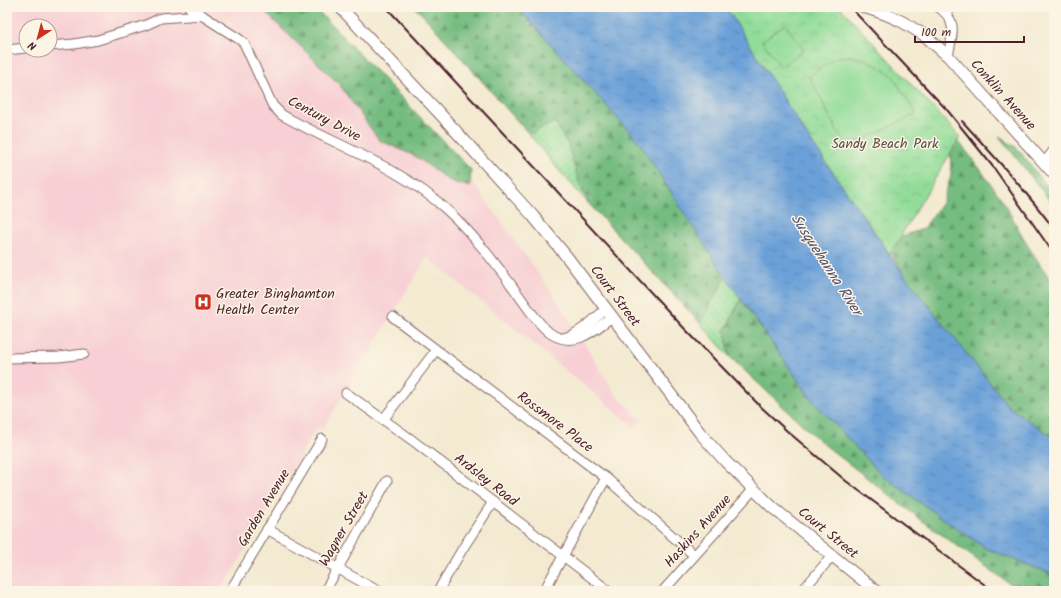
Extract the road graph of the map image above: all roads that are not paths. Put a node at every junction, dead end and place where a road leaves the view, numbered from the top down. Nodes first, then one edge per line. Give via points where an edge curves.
1 (189, 7) edge
2 (340, 7) edge
3 (864, 7) edge
4 (938, 7) edge
5 (202, 15) junction
6 (58, 45) edge
7 (18, 49) edge
8 (7, 50) edge
9 (948, 56) junction
10 (1054, 150) edge
11 (1044, 163) junction
12 (1054, 174) edge
13 (609, 313) junction
14 (393, 317) dead end
15 (436, 350) junction
16 (84, 354) dead end
17 (7, 358) edge
18 (346, 393) dead end
19 (384, 420) junction
20 (322, 438) dead end
21 (606, 478) junction
22 (387, 481) dead end
23 (754, 490) junction
24 (493, 502) junction
25 (268, 529) junction
26 (694, 555) junction
27 (832, 556) junction
28 (563, 557) junction
29 (338, 568) junction
30 (230, 591) edge
31 (325, 591) edge
32 (378, 591) edge
33 (438, 591) edge
34 (544, 591) edge
35 (609, 591) edge
36 (663, 591) edge
37 (802, 591) edge
38 (876, 591) edge

1 - 5 street, Century Drive
2 - 13 main road, Court Street via 519,200
3 - 9 main road, Conklin Avenue via 901,21
4 - 9 street via 948,15 953,27
5 - 6 street via 161,18 98,40
5 - 13 street, Century Drive via 244,43 277,111 392,170 452,215 478,242 554,336 572,340 581,338
7 - 8 street
9 - 11 main road, Conklin Avenue
10 - 11 street
11 - 12 main road, Conklin Avenue
13 - 23 main road, Court Street via 700,432
14 - 15 street, Rossmore Place
15 - 19 street
15 - 21 street, Rossmore Place
16 - 17 street
18 - 19 street, Ardsley Road
19 - 24 street, Ardsley Road
20 - 25 street, Garden Avenue
21 - 26 street, Rossmore Place
21 - 28 street
22 - 29 street, Wagner Street
23 - 26 street, Haskins Avenue
23 - 27 main road, Court Street
24 - 28 street, Ardsley Road
24 - 33 street
25 - 29 street
25 - 30 street, Garden Avenue
26 - 36 street, Haskins Avenue
27 - 37 street
27 - 38 main road, Court Street
28 - 34 street
28 - 35 street, Ardsley Road
29 - 31 street, Wagner Street
29 - 32 street

